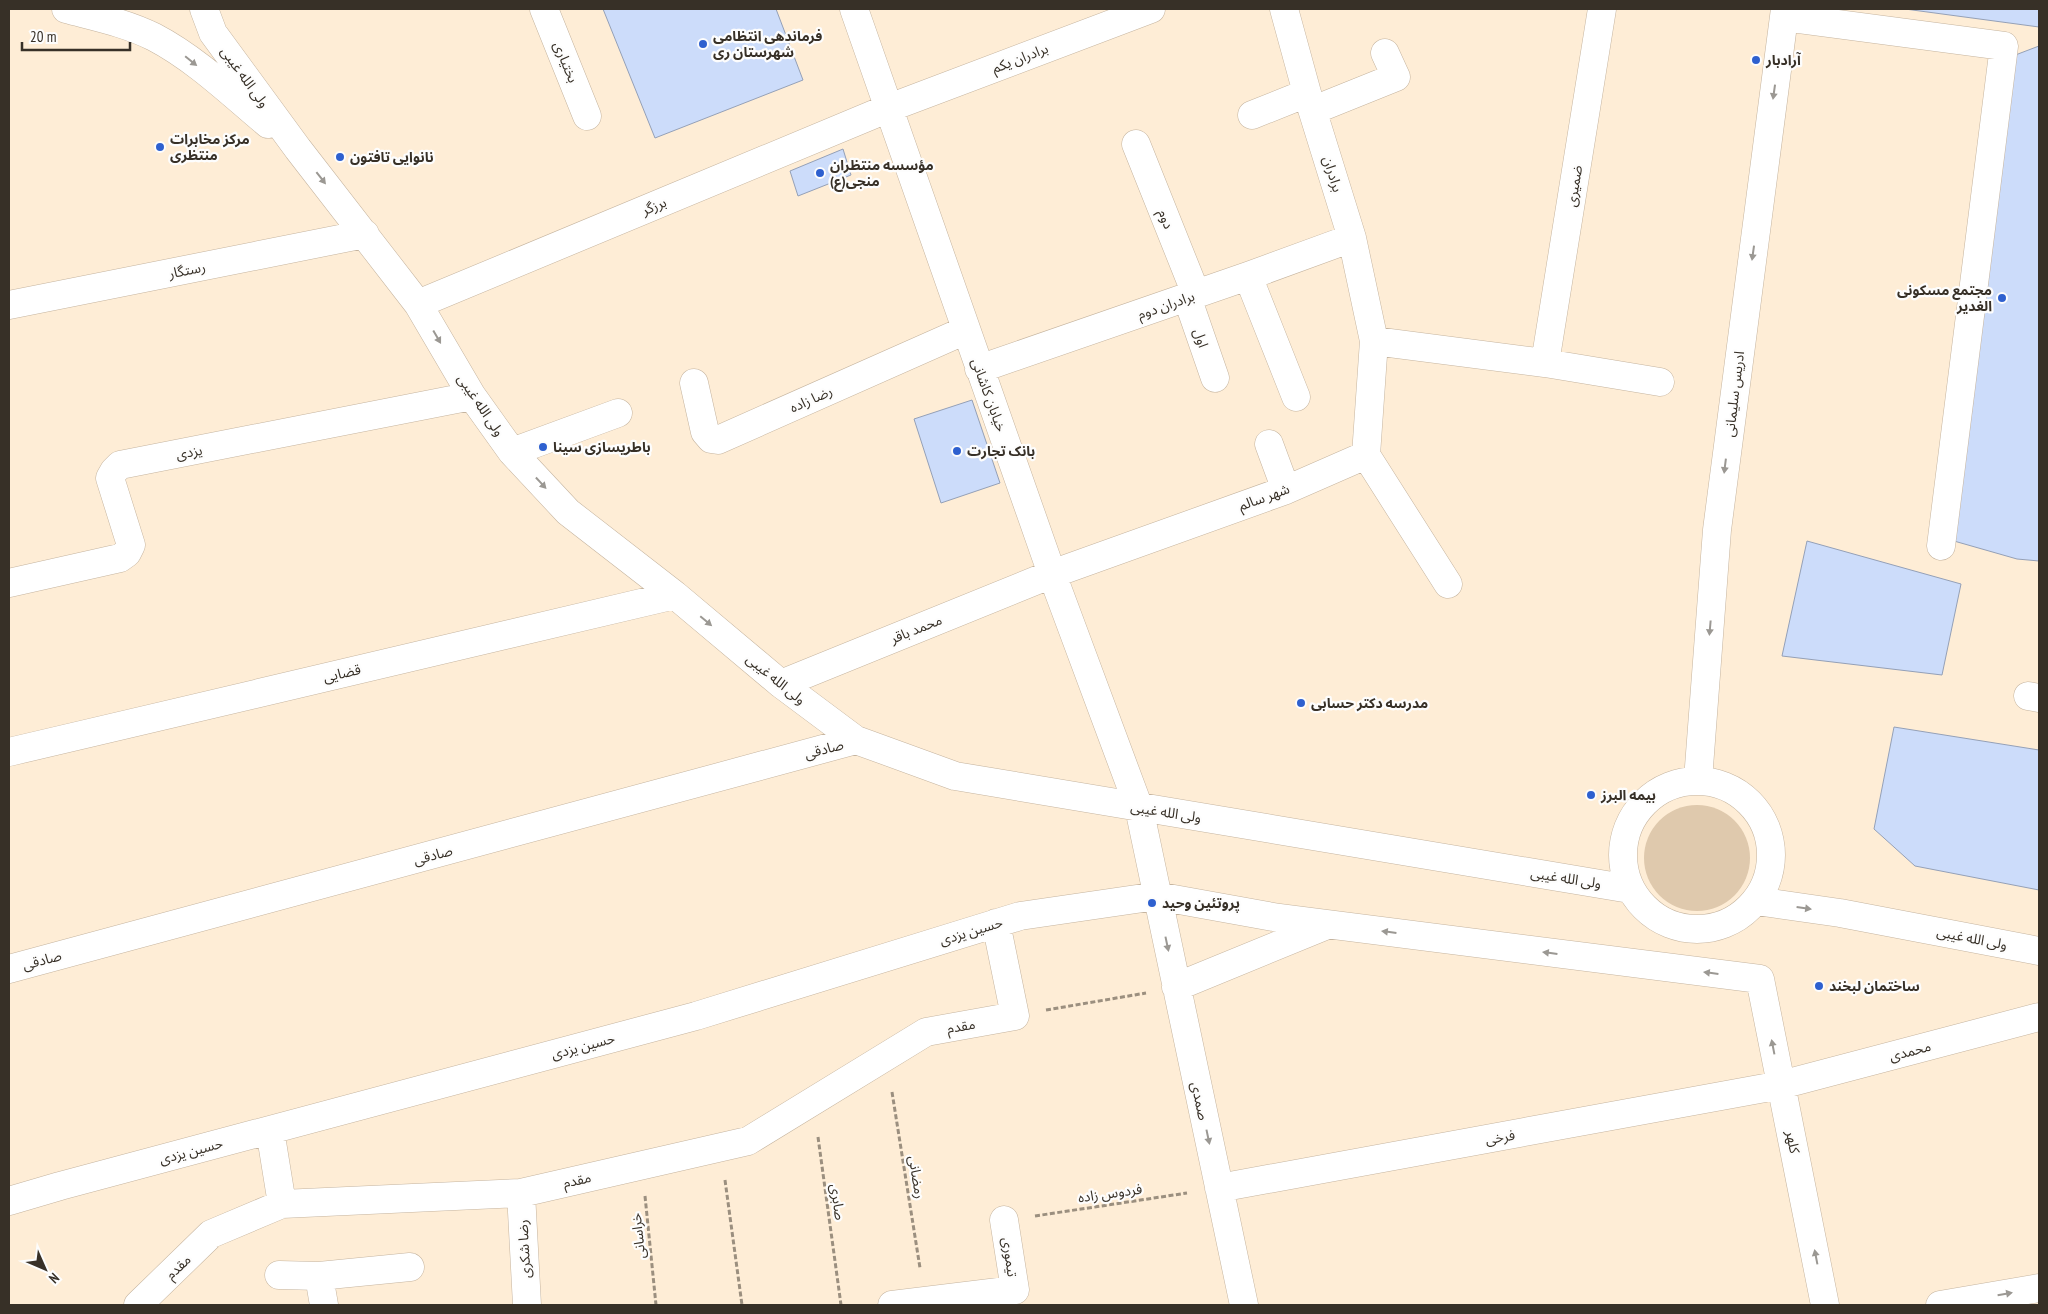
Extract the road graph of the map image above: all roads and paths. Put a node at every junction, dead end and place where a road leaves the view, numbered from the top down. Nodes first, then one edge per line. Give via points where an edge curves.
1 (66, 9) edge
2 (204, 9) edge
3 (544, 9) edge
4 (854, 9) edge
5 (1151, 9) edge
6 (1284, 9) edge
7 (1602, 9) edge
8 (1785, 13) edge
9 (1385, 53) dead end
10 (1311, 101) junction
11 (889, 108) junction
12 (1252, 114) dead end
13 (587, 116) dead end
14 (1136, 144) dead end
15 (298, 149) junction
16 (365, 234) junction
17 (1352, 238) junction
18 (1248, 276) junction
19 (1192, 296) junction
20 (418, 304) junction
21 (9, 305) edge
22 (966, 330) junction
23 (1374, 341) junction
24 (1545, 363) junction
25 (980, 369) junction
26 (1216, 378) dead end
27 (1660, 382) dead end
28 (694, 383) dead end
29 (472, 396) junction
30 (1296, 398) dead end
31 (618, 413) dead end
32 (1269, 444) dead end
33 (512, 452) junction
34 (1366, 456) junction
35 (1286, 490) junction
36 (1941, 546) dead end
37 (1052, 574) junction
38 (9, 583) edge
39 (1448, 584) dead end
40 (675, 595) junction
41 (781, 684) junction
42 (856, 740) junction
43 (9, 752) edge
44 (1698, 780) junction
45 (1139, 808) junction
46 (1630, 889) junction
47 (1157, 896) junction
48 (1756, 901) junction
49 (996, 923) junction
50 (1328, 925) junction
51 (2039, 951) edge
52 (9, 969) edge
53 (1760, 979) joint
54 (1176, 987) junction
55 (1015, 1016) junction
56 (2039, 1016) edge
57 (886, 1056) junction
58 (1781, 1085) junction
59 (813, 1102) junction
60 (270, 1130) junction
61 (721, 1147) junction
62 (642, 1165) junction
63 (1219, 1188) junction
64 (521, 1193) junction
65 (9, 1201) edge
66 (282, 1204) junction
67 (1004, 1220) joint
68 (410, 1267) dead end
69 (279, 1275) dead end
70 (319, 1276) junction
71 (2039, 1288) edge
72 (925, 1301) junction
73 (138, 1305) edge
74 (324, 1305) edge
75 (527, 1305) edge
76 (656, 1305) edge
77 (742, 1305) edge
78 (841, 1305) edge
79 (892, 1305) edge
80 (1244, 1305) edge
81 (1825, 1305) edge
82 (1940, 1305) edge

1 -> 15 street via 126,25 185,56
2 - 15 street, ولی الله غیبی via 213,33
3 - 13 street, بختیاری
4 - 11 street, خیابان کاشانی
5 - 11 street, برادران یکم
6 - 10 street, برادران
7 - 24 street, ضمیری
8 - 36 street via 2004,46
8 -> 44 street, ادریس سلیمانی via 1717,530
9 - 10 street via 1396,77
10 - 12 street
10 - 17 street, برادران
11 - 20 street, برزگر
11 - 22 street, خیابان کاشانی
14 - 19 street, دوم
15 -> 16 street, ولی الله غیبی
16 - 20 street, ولی الله غیبی
16 - 21 street, رستگار
17 - 18 street, برادران دوم
17 - 23 street, برادران
18 - 19 street, برادران دوم
18 - 30 street
19 - 25 street, برادران دوم
19 - 26 street, اول
20 -> 29 street, ولی الله غیبی
22 - 25 street, خیابان کاشانی
22 - 28 street, رضا زاده via 718,440 711,439 705,432
23 - 24 street
23 - 34 street
24 - 27 street
25 - 37 street, خیابان کاشانی
29 - 33 street, ولی الله غیبی
29 - 38 street, یزدی via 120,465 110,478 131,545 127,553 120,558
31 - 33 street
32 - 35 street
33 -> 40 street, ولی الله غیبی via 568,512
34 - 35 street, شهر سالم
34 - 39 street
35 - 37 street, شهر سالم
37 - 41 street, محمد باقر
37 - 45 street, خیابان کاشانی
40 -> 41 street, ولی الله غیبی
40 - 43 street, قضایی
41 - 42 street, ولی الله غیبی
42 - 45 street, ولی الله غیبی via 955,776
42 - 52 street, صادقی
44 - 46 street via 1672,784 1650,796 1634,816 1624,839 1623,864
44 - 48 street via 1721,784 1742,795 1759,812 1769,834 1772,857 1767,880
45 - 46 street, ولی الله غیبی
45 - 47 street, خیابان کاشانی
46 - 48 street via 1645,909 1665,924 1690,930 1715,928 1739,918
47 - 49 street, حسین یزدی via 1020,916
47 - 50 street, حسین یزدی
47 -> 54 street, صمدی
48 -> 51 street, ولی الله غیبی via 1840,913
49 - 55 street
49 - 60 street, حسین یزدی via 696,1016
53 -> 50 street, حسین یزدی
50 - 54 street
58 -> 53 street, کلهر
54 - 55 path
54 -> 63 street, صمدی
55 - 57 street, مقدم via 926,1032
56 - 58 street, محمدی
57 - 59 street, مقدم
57 - 72 path, رمضانی
58 - 63 street, فرخی
81 -> 58 street, کلهر
59 - 61 street, مقدم via 748,1141
59 - 78 path, صابری
60 - 65 street, حسین یزدی
60 - 66 street
61 - 62 street, مقدم
61 - 77 path
62 - 64 street, مقدم
62 - 76 path, خراسانی
63 - 67 path, فردوس زاده
63 - 80 street, صمدی
64 - 66 street, مقدم
64 - 75 street, رضا شکری
66 - 73 street, مقدم via 211,1234
67 - 72 street, تیموری via 1014,1290
68 - 70 street
69 - 70 street
70 - 74 street
82 -> 71 street
72 - 79 street, تیموری

